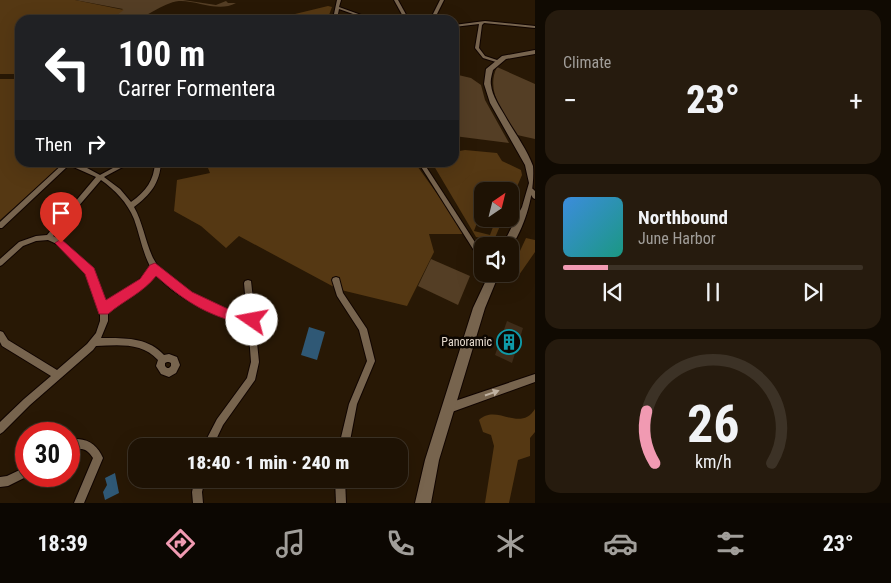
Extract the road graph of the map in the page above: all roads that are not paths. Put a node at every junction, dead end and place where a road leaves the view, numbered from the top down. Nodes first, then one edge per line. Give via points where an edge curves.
1 (339, 0) edge
2 (396, 0) edge
3 (442, 0) edge
4 (337, 7) junction
5 (335, 15) edge
6 (359, 15) edge
7 (405, 15) edge
8 (434, 15) edge
9 (482, 24) junction
10 (459, 25) edge
11 (535, 27) edge
12 (535, 52) edge
13 (496, 61) junction
14 (64, 167) edge
15 (83, 167) edge
16 (120, 167) edge
17 (157, 167) edge
18 (423, 167) edge
19 (100, 177) junction
20 (533, 194) edge
21 (131, 206) junction
22 (0, 226) edge
23 (49, 237) junction
24 (512, 237) edge
25 (474, 246) edge
26 (0, 263) edge
27 (155, 268) junction
28 (336, 280) dead end
29 (490, 282) edge
30 (248, 283) dead end
31 (104, 310) junction
32 (252, 320) junction
33 (0, 335) edge
34 (94, 342) junction
35 (163, 360) dead end
36 (57, 375) junction
37 (535, 378) edge
38 (448, 408) junction
39 (0, 429) edge
40 (212, 438) edge
41 (346, 438) edge
42 (80, 444) edge
43 (15, 478) edge
44 (0, 482) edge
45 (198, 488) edge
46 (340, 488) edge
47 (79, 503) edge
48 (198, 503) edge
49 (341, 503) edge
50 (423, 503) edge

1 - 4 street
2 - 7 street
3 - 8 street
4 - 5 street
4 - 6 street
9 - 10 street
9 - 11 street
9 - 13 street via 478,50 484,57
12 - 13 street
13 - 20 street via 489,71 490,95 529,164
14 - 22 street
15 - 19 street
16 - 19 street
17 - 21 street via 150,192
18 - 25 street
19 - 21 street
19 - 23 street
20 - 24 street
21 - 27 street
23 - 26 street via 21,244
23 - 31 street via 61,243 90,272
27 - 31 street via 144,282
27 - 32 street via 188,296 226,314
28 - 41 street via 340,294 363,329 371,361 353,404
29 - 38 street
30 - 32 street
31 - 34 street via 104,322
32 - 40 street via 254,362 251,380
33 - 36 street via 5,343
34 - 35 street via 144,344 156,350
34 - 36 street
36 - 39 street
38 -> 37 street
38 - 50 street
42 - 47 street via 94,448 98,458
43 - 44 street
45 - 48 street
46 - 49 street

